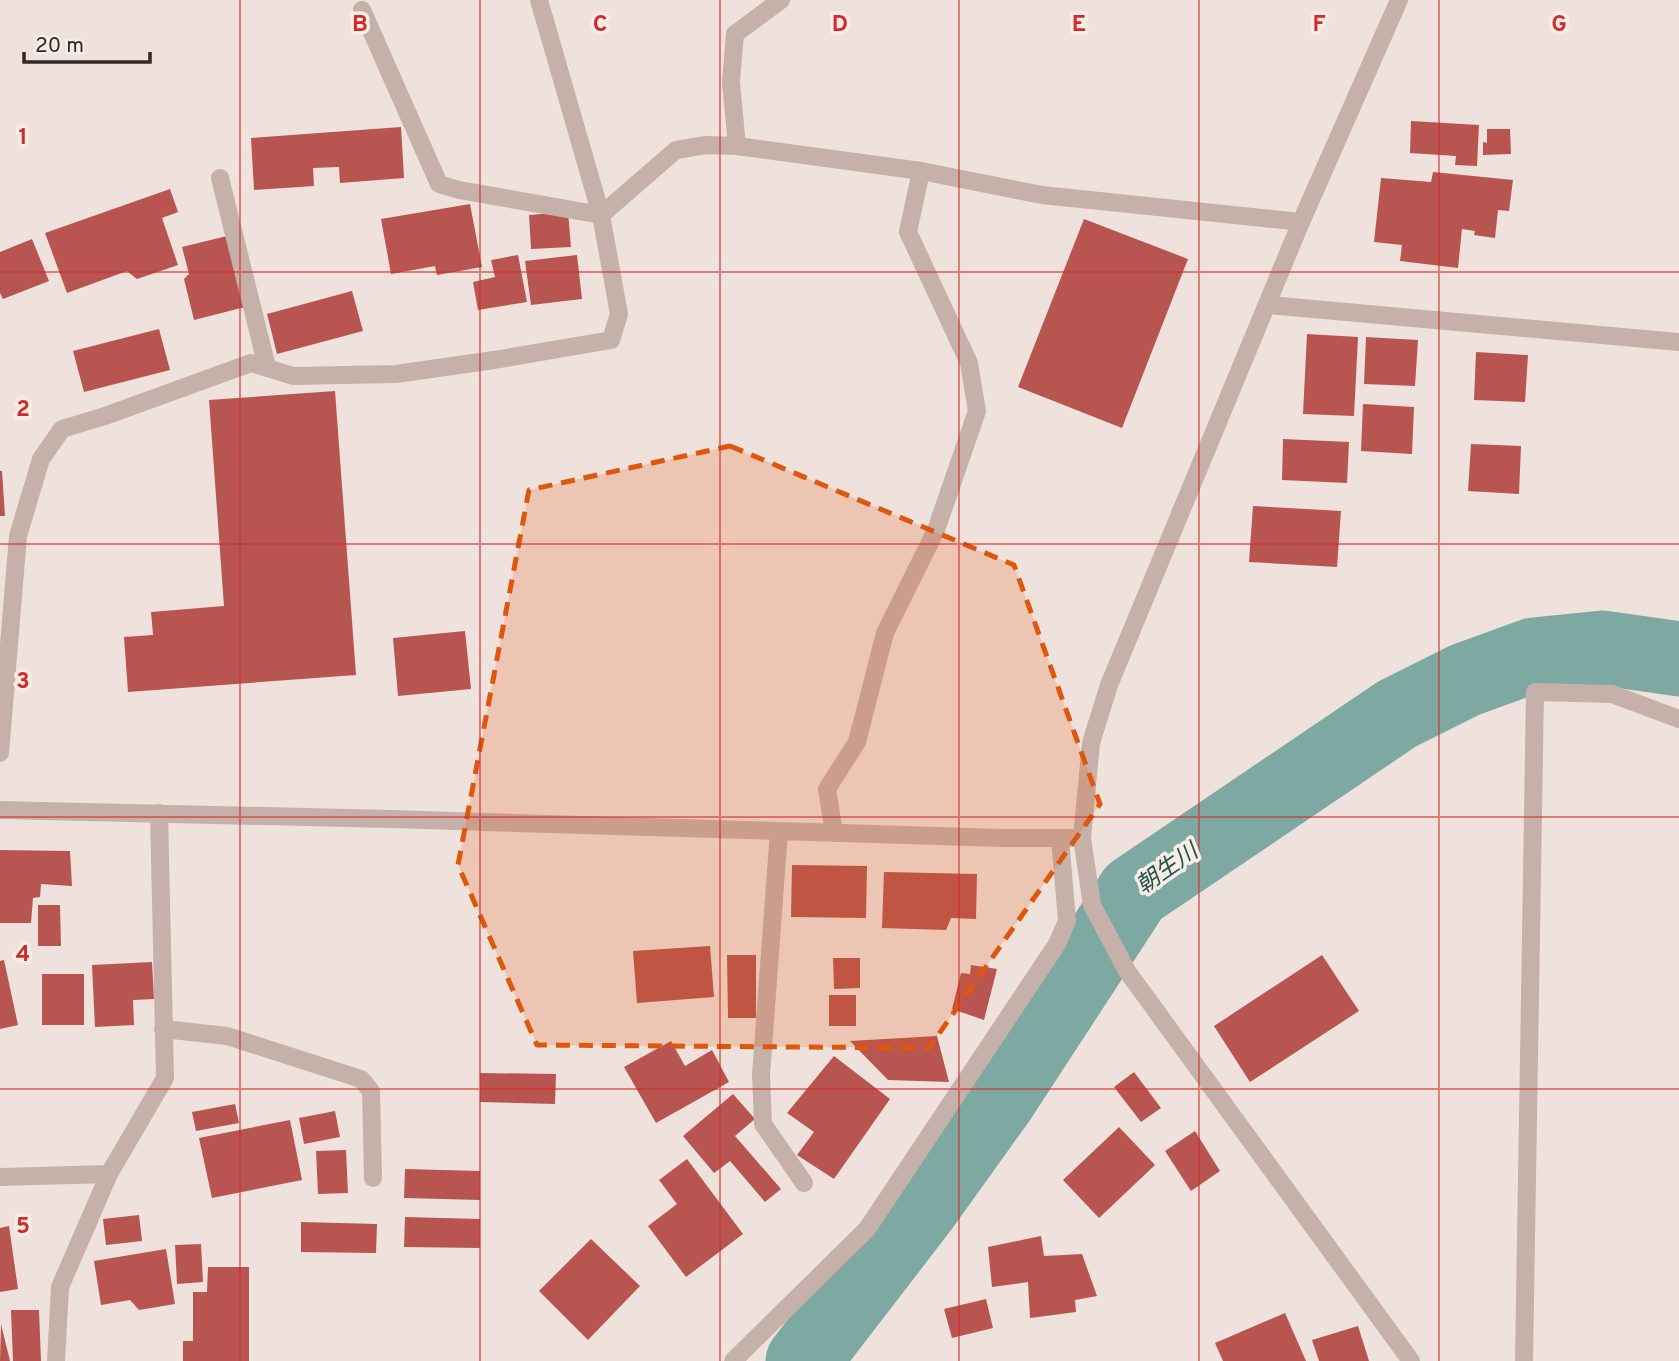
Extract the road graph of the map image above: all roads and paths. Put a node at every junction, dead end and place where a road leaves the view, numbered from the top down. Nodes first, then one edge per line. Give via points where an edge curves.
1 (539, 0) edge
2 (781, 0) edge
3 (1399, 0) edge
4 (362, 10) dead end
5 (737, 146) junction
6 (921, 171) junction
7 (220, 177) dead end
8 (601, 215) junction
9 (1301, 222) junction
10 (1269, 305) junction
11 (1679, 342) edge
12 (267, 368) junction
13 (1679, 719) edge
14 (0, 753) edge
15 (0, 810) edge
16 (159, 813) junction
17 (779, 831) junction
18 (834, 833) junction
19 (1060, 838) junction
20 (1082, 838) junction
21 (163, 1030) junction
22 (109, 1174) junction
23 (0, 1177) edge
24 (373, 1178) dead end
25 (804, 1183) dead end
26 (56, 1361) edge
27 (733, 1361) edge
28 (1411, 1361) edge
29 (1524, 1361) edge

1 - 8 street
2 - 5 street via 735,34 731,82
3 - 9 street
4 - 8 street via 439,184
5 - 6 street
5 - 8 street via 676,150
6 - 9 street via 1042,195
6 - 18 street via 908,232 969,363 977,411 936,530 885,633 857,742 827,789
7 - 12 street
8 - 12 street via 619,314 611,340 396,374 293,376
9 - 10 street
10 - 11 street
10 - 20 street via 1109,685 1091,743
12 - 14 street via 251,363 62,429 41,459 18,536
13 - 29 street via 1612,694 1535,692
15 - 16 street
16 - 17 street
16 - 21 street
17 - 18 street
17 - 25 street via 761,1075 763,1125
18 - 19 street
19 - 20 street
19 - 27 street via 1067,921 1057,944 867,1228
20 - 28 street via 1092,905 1126,971
21 - 22 street via 164,1078
21 - 24 street via 227,1037 360,1079 372,1091
22 - 23 street
22 - 26 street via 60,1287

